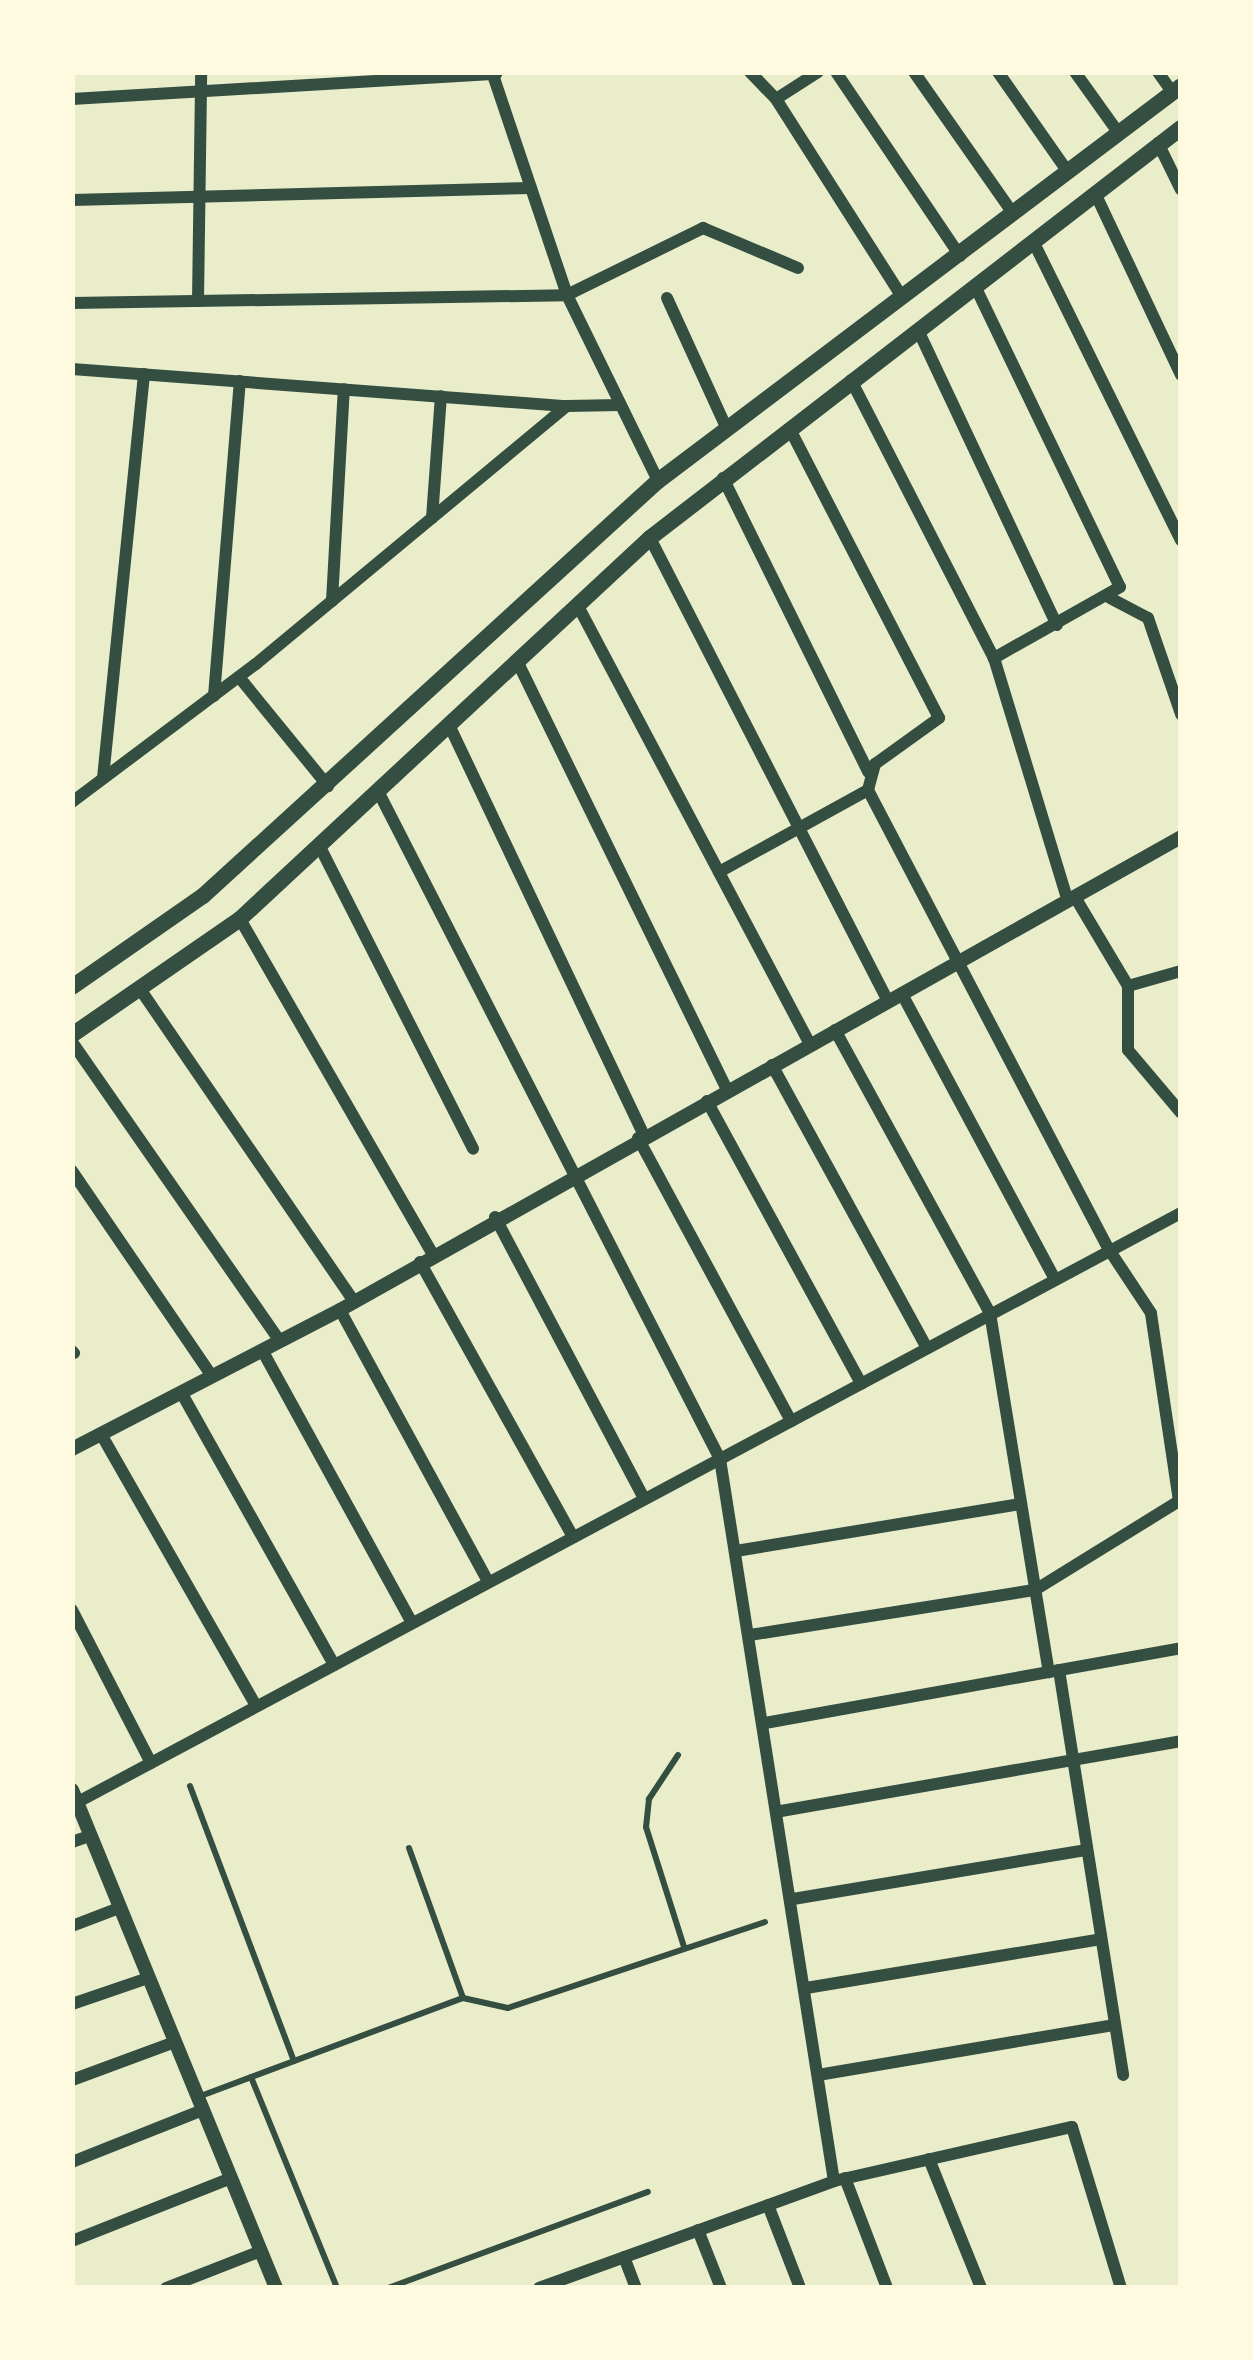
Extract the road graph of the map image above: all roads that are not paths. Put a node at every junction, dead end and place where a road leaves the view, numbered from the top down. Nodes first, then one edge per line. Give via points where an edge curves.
1 (201, 72) edge
2 (750, 72) edge
3 (818, 72) edge
4 (836, 72) edge
5 (914, 72) edge
6 (998, 72) edge
7 (1075, 72) edge
8 (1158, 72) edge
9 (495, 73) edge
10 (1176, 89) edge
11 (201, 92) junction
12 (72, 99) edge
13 (776, 99) junction
14 (1181, 128) edge
15 (1118, 132) junction
16 (1158, 143) junction
17 (1068, 172) junction
18 (531, 188) junction
19 (1181, 190) edge
20 (1095, 193) junction
21 (200, 196) junction
22 (72, 200) edge
23 (1012, 212) junction
24 (1033, 241) junction
25 (960, 256) junction
26 (798, 268) dead end
27 (975, 286) junction
28 (567, 296) junction
29 (902, 297) junction
30 (667, 298) dead end
31 (198, 301) junction
32 (72, 303) edge
33 (918, 330) junction
34 (72, 369) edge
35 (144, 374) junction
36 (1181, 375) edge
37 (851, 380) junction
38 (240, 381) junction
39 (344, 389) junction
40 (441, 396) junction
41 (620, 405) junction
42 (567, 406) junction
43 (789, 428) junction
44 (727, 429) junction
45 (723, 478) junction
46 (658, 481) junction
47 (1176, 512) edge
48 (432, 518) junction
49 (650, 538) junction
50 (1181, 540) edge
51 (1110, 598) junction
52 (332, 601) junction
53 (578, 606) junction
54 (1057, 625) junction
55 (994, 658) junction
56 (518, 663) junction
57 (239, 677) junction
58 (214, 695) junction
59 (1181, 714) edge
60 (451, 729) junction
61 (868, 772) junction
62 (103, 778) junction
63 (328, 786) junction
64 (868, 790) junction
65 (380, 795) junction
66 (72, 802) edge
67 (797, 830) junction
68 (1181, 837) edge
69 (321, 849) junction
70 (719, 872) junction
71 (1071, 899) junction
72 (240, 919) junction
73 (956, 964) junction
74 (1181, 971) edge
75 (1128, 986) junction
76 (72, 987) edge
77 (140, 989) junction
78 (895, 998) junction
79 (835, 1030) junction
80 (72, 1038) edge
81 (810, 1044) junction
82 (772, 1065) junction
83 (727, 1090) junction
84 (707, 1100) junction
85 (1181, 1113) edge
86 (641, 1137) junction
87 (473, 1149) dead end
88 (72, 1171) edge
89 (570, 1176) junction
90 (1181, 1213) edge
91 (495, 1217) junction
92 (1108, 1248) junction
93 (426, 1258) junction
94 (1054, 1278) junction
95 (347, 1306) junction
96 (990, 1313) junction
97 (280, 1341) junction
98 (927, 1348) junction
99 (262, 1350) junction
100 (212, 1376) junction
101 (861, 1384) junction
102 (181, 1392) junction
103 (791, 1421) junction
104 (101, 1434) junction
105 (72, 1449) edge
106 (720, 1459) junction
107 (644, 1499) junction
108 (1021, 1504) junction
109 (573, 1537) junction
110 (736, 1551) junction
111 (488, 1582) junction
112 (1035, 1590) junction
113 (72, 1610) edge
114 (412, 1623) junction
115 (750, 1635) junction
116 (1181, 1648) edge
117 (334, 1665) junction
118 (1054, 1671) junction
119 (256, 1706) junction
120 (765, 1723) junction
121 (1181, 1741) edge
122 (678, 1754) dead end
123 (1073, 1760) junction
124 (152, 1763) junction
125 (190, 1786) dead end
126 (74, 1797) edge
127 (781, 1811) junction
128 (89, 1836) junction
129 (72, 1842) edge
130 (409, 1848) dead end
131 (1087, 1850) junction
132 (793, 1899) junction
133 (119, 1909) junction
134 (765, 1922) dead end
135 (72, 1926) edge
136 (1101, 1939) junction
137 (684, 1948) junction
138 (148, 1978) junction
139 (806, 1988) junction
140 (463, 1998) junction
141 (72, 2004) edge
142 (1114, 2025) junction
143 (175, 2042) junction
144 (294, 2061) junction
145 (818, 2075) junction
146 (1123, 2075) dead end
147 (251, 2077) junction
148 (72, 2080) edge
149 (200, 2104) junction
150 (929, 2159) junction
151 (72, 2162) edge
152 (231, 2179) junction
153 (839, 2180) junction
154 (648, 2192) dead end
155 (768, 2205) junction
156 (698, 2230) junction
157 (72, 2241) edge
158 (260, 2251) junction
159 (624, 2257) junction
160 (559, 2285) edge
161 (166, 2288) edge
162 (276, 2288) edge
163 (338, 2288) edge
164 (388, 2288) edge
165 (539, 2288) edge
166 (636, 2288) edge
167 (721, 2288) edge
168 (800, 2288) edge
169 (887, 2288) edge
170 (981, 2288) edge
171 (1121, 2288) edge

1 - 11 street
2 - 13 street
3 - 13 street
4 - 25 street
5 - 23 street
6 - 17 street
7 - 15 street
8 - 10 street
9 - 11 street
9 - 18 street
10 - 15 main road
11 - 12 street
11 - 21 street
13 - 29 street
14 - 16 main road
15 - 17 main road
16 - 19 street
16 - 20 main road
17 - 23 main road
18 - 21 street
18 - 28 street
20 - 24 main road
20 - 36 street
21 - 22 street
21 - 31 street
23 - 25 main road
24 - 27 main road
24 - 47 street
25 - 29 main road
26 - 28 street via 703,228
27 - 33 main road
27 - 51 street via 1120,587
28 - 31 street
28 - 41 street
29 - 44 main road
30 - 44 street
31 - 32 street
33 - 37 main road
33 - 54 street
34 - 35 street
35 - 38 street
35 - 62 street
37 - 43 main road
37 - 55 street
38 - 39 street
38 - 58 street
39 - 40 street
39 - 52 street
40 - 42 street
40 - 48 street
41 - 42 street
41 - 46 street
42 - 48 street
43 - 45 main road
43 - 61 street via 939,718
44 - 46 main road
45 - 49 main road
45 - 61 street
46 - 63 main road
47 - 50 street
48 - 52 street
49 - 53 main road
49 - 67 street
51 - 54 street
51 - 59 street via 1148,618
52 - 57 street
53 - 56 main road
53 - 70 street
54 - 55 street
55 - 71 street
56 - 60 main road
56 - 83 street
57 - 58 street
57 - 63 street
58 - 62 street
60 - 65 main road
60 - 86 street
61 - 64 street
62 - 66 street
63 - 76 main road via 202,896
64 - 67 street
64 - 73 street
65 - 69 main road
65 - 89 street
67 - 70 street
67 - 78 street
68 - 71 street
69 - 72 main road
69 - 87 street
70 - 81 street
71 - 73 street
71 - 75 street
72 - 77 main road
72 - 93 street
73 - 78 street
73 - 92 street
74 - 75 street
75 - 85 street via 1129,1050
77 - 80 main road
77 - 95 street
78 - 79 street
78 - 94 street
79 - 81 street
79 - 96 street
80 - 97 street
81 - 82 street
82 - 83 street
82 - 98 street
83 - 84 street
84 - 86 street
84 - 101 street
86 - 89 street
86 - 103 street
88 - 100 street
89 - 91 street
89 - 106 street
90 - 92 street
91 - 93 street
91 - 107 street
92 - 94 street
92 - 112 street via 1151,1313 1179,1501
93 - 95 street
93 - 109 street
94 - 96 street
95 - 97 street
95 - 111 street
96 - 98 street
96 - 108 street
97 - 99 street
98 - 101 street
99 - 100 street
99 - 114 street
100 - 102 street
101 - 103 street
102 - 104 street
102 - 117 street
103 - 106 street
104 - 105 street
104 - 119 street
106 - 107 street
106 - 110 street
107 - 109 street
108 - 110 street
108 - 112 street
109 - 111 street
110 - 115 street
111 - 114 street
112 - 115 street
112 - 118 street
113 - 124 street
114 - 117 street
115 - 120 street
116 - 118 street
117 - 119 street
118 - 120 street
118 - 123 street
119 - 124 street
120 - 127 street
121 - 123 street
122 - 137 lane via 649,1799 646,1827
123 - 127 street
123 - 131 street
124 - 126 street
125 - 144 lane
126 - 128 street
127 - 132 street
128 - 129 street
128 - 133 street
130 - 140 lane
131 - 132 street
131 - 136 street
132 - 139 street
133 - 135 street
133 - 138 street
134 - 137 lane
136 - 139 street
136 - 142 street
137 - 140 lane via 508,2008
138 - 141 street
138 - 143 street
139 - 145 street
140 - 144 lane
142 - 145 street
142 - 146 street
143 - 148 street
143 - 149 street
144 - 147 lane
145 - 153 street
147 - 149 lane
147 - 163 lane
149 - 151 street
149 - 152 street
150 - 153 street
150 - 170 street
150 - 171 street via 1072,2127
152 - 157 street
152 - 158 street
153 - 155 street
153 - 169 street
154 - 164 lane
155 - 156 street
155 - 168 street
156 - 159 street
156 - 167 street
158 - 161 street
158 - 162 street
159 - 160 street
159 - 166 street
160 - 165 street

